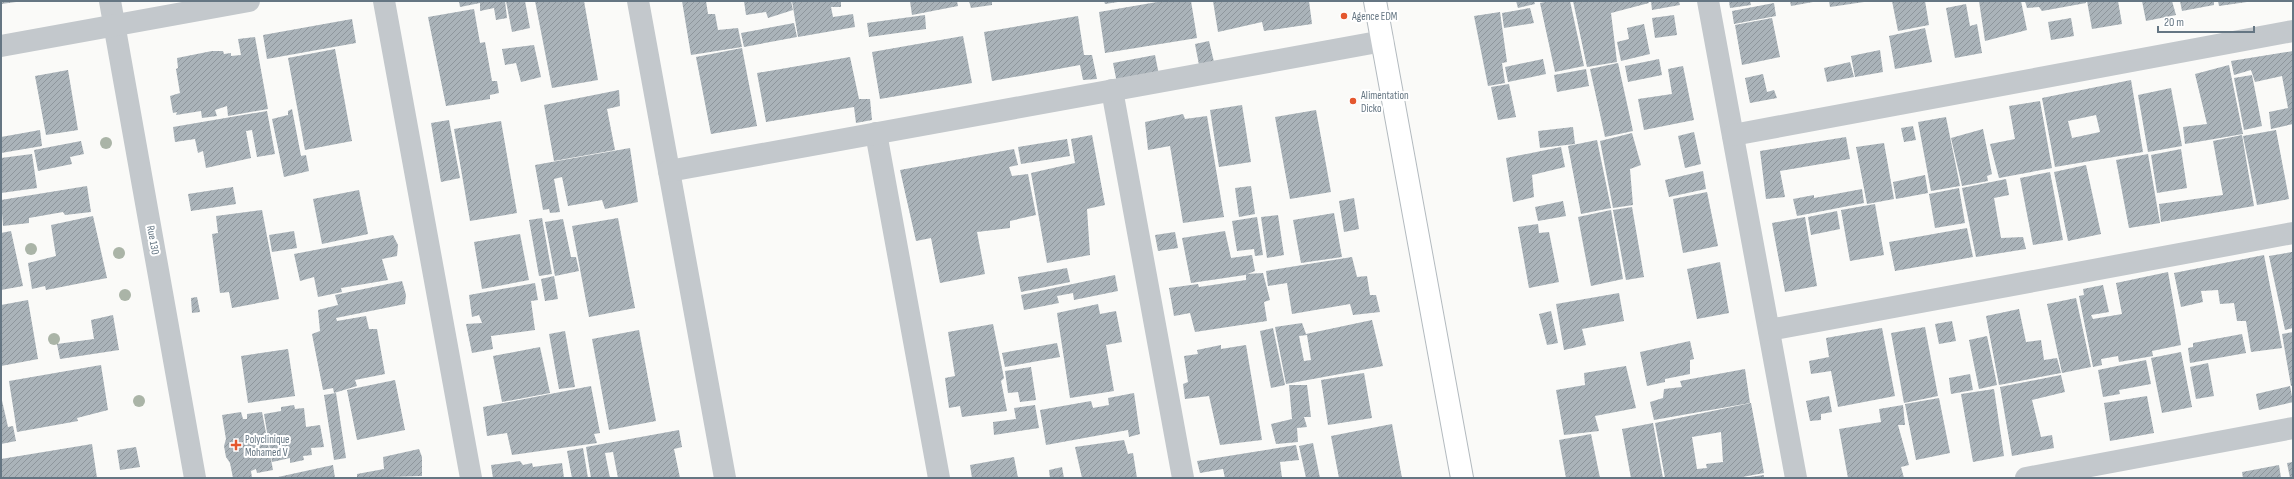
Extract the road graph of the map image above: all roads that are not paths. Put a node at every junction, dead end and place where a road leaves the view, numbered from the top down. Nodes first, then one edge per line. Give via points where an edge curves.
1 (110, 1) edge
2 (249, 1) edge
3 (384, 1) edge
4 (638, 1) edge
5 (1375, 1) edge
6 (1708, 1) edge
7 (114, 26) junction
8 (2293, 31) edge
9 (1383, 41) junction
10 (1, 46) edge
11 (1112, 90) junction
12 (876, 133) junction
13 (1733, 135) junction
14 (669, 170) junction
15 (2293, 233) edge
16 (1769, 330) junction
17 (2293, 428) edge
18 (195, 478) edge
19 (471, 478) edge
20 (725, 478) edge
21 (939, 478) edge
22 (1183, 478) edge
23 (1462, 478) edge
24 (1796, 478) edge
25 (2026, 478) edge

1 - 7 street, Rue 130
2 - 7 street
3 - 19 street
4 - 14 street
5 - 9 main road
6 - 13 street
7 - 10 street
7 - 18 street, Rue 130
8 - 13 street
9 - 11 street
9 - 23 main road
11 - 12 street
11 - 22 street
12 - 14 street
12 - 21 street
13 - 16 street
14 - 20 street
15 - 16 street
16 - 24 street
17 - 25 street

